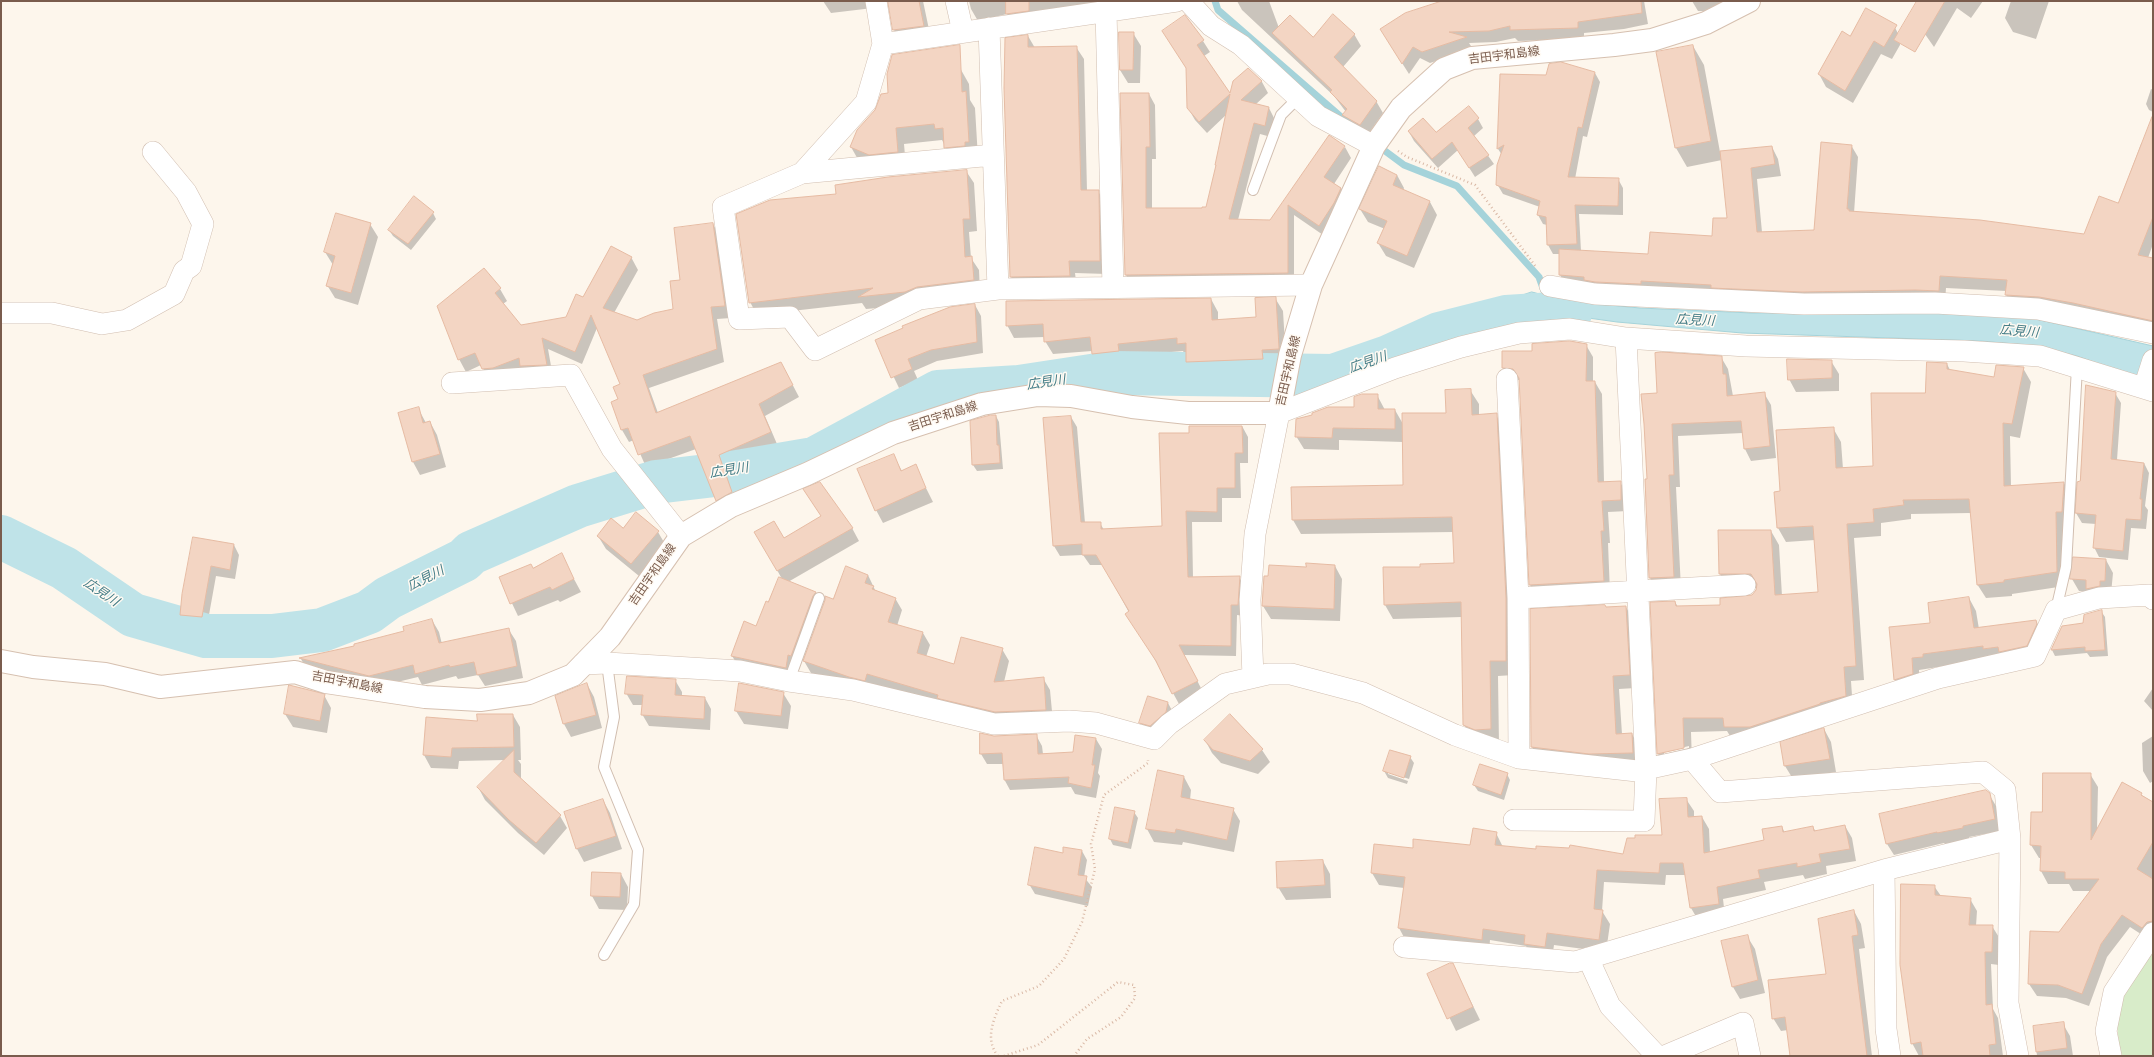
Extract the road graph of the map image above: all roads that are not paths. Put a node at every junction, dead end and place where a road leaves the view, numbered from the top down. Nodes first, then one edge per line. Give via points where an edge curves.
1 (876, 1) edge
2 (956, 1) edge
3 (1177, 1) edge
4 (1188, 1) edge
5 (1749, 1) edge
6 (1075, 8) edge
7 (1106, 12) junction
8 (989, 28) junction
9 (963, 32) junction
10 (883, 44) junction
11 (1298, 98) junction
12 (1377, 142) junction
13 (153, 152) dead end
14 (993, 155) junction
15 (802, 173) junction
16 (1253, 190) dead end
17 (1311, 285) junction
18 (1550, 286) road end
19 (1113, 287) junction
20 (998, 289) junction
21 (1, 313) edge
22 (2153, 333) edge
23 (1626, 338) junction
24 (2153, 360) edge
25 (2077, 367) junction
26 (1506, 379) dead end
27 (452, 383) dead end
28 (2148, 387) edge
29 (1279, 413) junction
30 (681, 536) junction
31 (1745, 585) dead end
32 (1638, 592) junction
33 (819, 598) dead end
34 (1518, 598) junction
35 (2153, 599) edge
36 (2056, 610) junction
37 (1, 661) edge
38 (608, 663) junction
39 (583, 664) junction
40 (1253, 677) junction
41 (789, 681) junction
42 (1519, 758) junction
43 (1692, 759) junction
44 (1646, 769) junction
45 (1514, 820) dead end
46 (2010, 839) junction
47 (1884, 870) junction
48 (2153, 933) edge
49 (1404, 948) dead end
50 (604, 955) dead end
51 (1588, 958) junction
52 (1656, 1056) edge
53 (1665, 1056) edge
54 (1750, 1056) edge
55 (1890, 1056) edge
56 (2018, 1056) edge
57 (2111, 1056) edge

1 - 10 street
2 - 9 street
3 - 7 street
4 - 11 street via 1211,26 1241,45
5 - 12 main road, 吉田宇和島線 via 1706,23 1652,40 1472,58 1444,69 1401,108
6 - 7 street
6 - 8 street
7 - 19 street
8 - 9 street
8 - 14 street
9 - 10 street
10 - 15 street via 866,102
11 - 12 street via 1318,116
11 - 16 lane via 1280,115
12 - 17 main road, 吉田宇和島線
13 - 21 street via 186,192 203,224 191,266 184,271 174,294 127,320 102,324 52,313
14 - 15 street
14 - 20 street
15 - 20 street via 723,207 739,319 790,317 815,350 919,299
17 - 19 street
17 - 29 main road, 吉田宇和島線 via 1290,355
18 - 22 street via 1595,294 1804,304 1935,303 2038,309
19 - 20 street
23 - 25 street via 1746,346 1996,352 2040,356
23 - 29 street via 1570,329 1519,333 1461,347 1395,368
23 - 32 street
24 - 28 street
25 - 28 street
25 - 36 lane via 2066,567
26 - 34 street
27 - 30 street via 571,375 612,449
29 - 30 main road, 吉田宇和島線 via 1188,413 1132,407 1071,396 1038,395 982,404 893,433 807,474 731,506
29 - 40 street via 1255,534 1250,600
30 - 39 main road, 吉田宇和島線 via 610,637
31 - 32 street
32 - 34 street
32 - 44 street
33 - 41 lane
34 - 42 street
35 - 36 street via 2149,595 2099,598
36 - 43 street via 2035,656 1938,678
37 - 39 main road, 吉田宇和島線 via 105,674 160,687 295,672 326,682 425,697 480,700 529,692 573,675
38 - 39 street
38 - 41 street via 740,671
38 - 50 lane via 614,717 604,767 638,850 634,904
40 - 41 street via 1225,684 1169,724 1154,738 1096,723 1069,721 994,724 853,690
40 - 42 street via 1292,674 1363,693 1455,735
42 - 44 street via 1637,771
43 - 44 street
43 - 46 street via 1720,792 1983,772 2004,790
44 - 45 street via 1644,821
46 - 47 street
46 - 56 street via 2008,1002
47 - 51 street
47 - 55 street via 1886,1029
48 - 57 street via 2114,992 2106,1031
49 - 51 street via 1575,962
51 - 52 street via 1610,1006
53 - 54 street via 1743,1023

